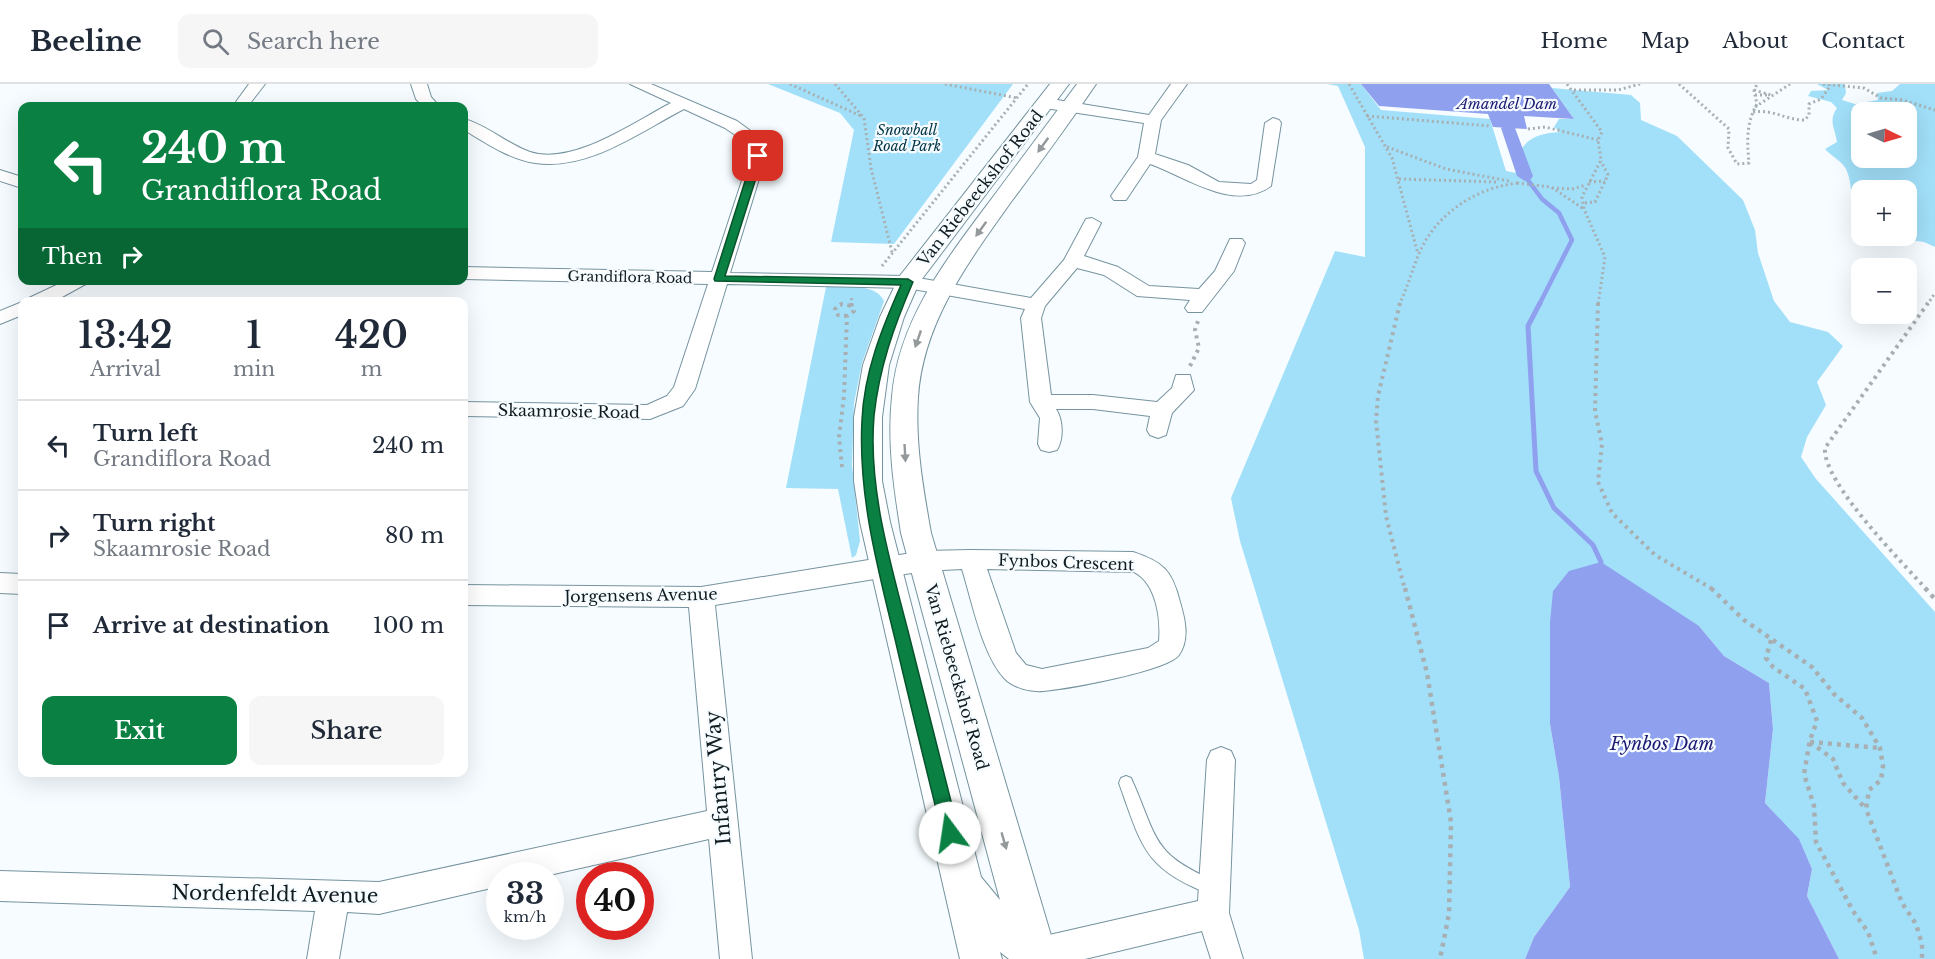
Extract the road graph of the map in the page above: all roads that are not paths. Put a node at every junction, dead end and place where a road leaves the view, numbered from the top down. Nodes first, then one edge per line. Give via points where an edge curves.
1 (257, 84) edge
2 (419, 84) edge
3 (638, 84) edge
4 (1060, 84) edge
5 (1088, 84) edge
6 (1179, 84) edge
7 (243, 102) edge
8 (427, 102) edge
9 (682, 104) junction
10 (1046, 104) junction
11 (1070, 108) junction
12 (1154, 120) junction
13 (1273, 123) dead end
14 (468, 126) edge
15 (1146, 157) junction
16 (0, 175) edge
17 (18, 182) edge
18 (1120, 196) dead end
19 (1092, 223) dead end
20 (1236, 243) dead end
21 (1072, 262) junction
22 (468, 273) edge
23 (719, 279) junction
24 (908, 282) junction
25 (940, 286) junction
26 (64, 291) edge
27 (49, 297) edge
28 (1036, 305) junction
29 (18, 310) edge
30 (0, 318) edge
31 (1183, 380) road end
32 (1041, 402) junction
33 (468, 409) edge
34 (1049, 444) dead end
35 (971, 559) junction
36 (924, 561) junction
37 (884, 566) junction
38 (0, 583) edge
39 (18, 584) edge
40 (468, 595) edge
41 (701, 597) junction
42 (1221, 760) dead end
43 (1126, 783) dead end
44 (722, 822) junction
45 (961, 877) junction
46 (0, 886) edge
47 (333, 898) junction
48 (1214, 901) junction
49 (1033, 957) edge
50 (323, 959) edge
51 (736, 959) edge
52 (981, 959) edge
53 (1227, 959) edge

1 - 7 street
2 - 8 street
3 - 9 street, Skaamrosie Road
4 - 10 street, Van Riebeeckshof Road
5 - 11 street, Van Riebeeckshof Road
6 - 12 street
9 - 14 street via 587,152 559,160 520,154
9 - 23 street, Skaamrosie Road via 742,131 757,146 758,156
10 - 11 street
10 - 24 street, Van Riebeeckshof Road
11 - 12 street
11 -> 25 street, Van Riebeeckshof Road
12 - 15 street
13 - 15 street via 1265,182 1257,188 1216,187 1182,169
15 - 18 street
16 - 17 street
19 - 21 street
20 - 21 street via 1224,273 1198,302 1144,292 1111,271 1087,262
21 - 28 street
22 - 23 street, Grandiflora Road
23 - 24 street, Grandiflora Road
23 - 33 street, Skaamrosie Road via 684,389 667,406 640,413
24 - 25 street, Grandiflora Road
24 - 37 street, Van Riebeeckshof Road via 880,348 868,417 868,481
25 - 28 street, Grandiflora Road
25 -> 36 street, Van Riebeeckshof Road via 917,341 905,395 906,467
26 - 27 street
28 - 32 street via 1031,318
29 - 30 street
31 - 32 street via 1183,390 1160,420 1093,402
32 - 34 street via 1051,418
35 - 35 street, Fynbos Crescent via 1142,565 1161,580 1173,630 1172,642 1164,653 1150,659 1050,679 1025,678 1004,658
35 - 36 street, Fynbos Crescent
36 - 37 street, Jorgensens Avenue
36 -> 49 street, Van Riebeeckshof Road
37 - 41 street, Jorgensens Avenue
37 - 45 street, Van Riebeeckshof Road
38 - 39 street
40 - 41 street, Jorgensens Avenue
41 - 44 street, Infantry Way
42 - 48 street
43 - 48 lane via 1147,837 1162,862
44 - 47 street, Nordenfeldt Avenue via 379,898
44 - 51 street, Infantry Way
45 - 49 street via 991,920
45 - 52 street, Van Riebeeckshof Road
46 - 47 street, Nordenfeldt Avenue
47 - 50 street
48 - 49 street
48 - 53 street

